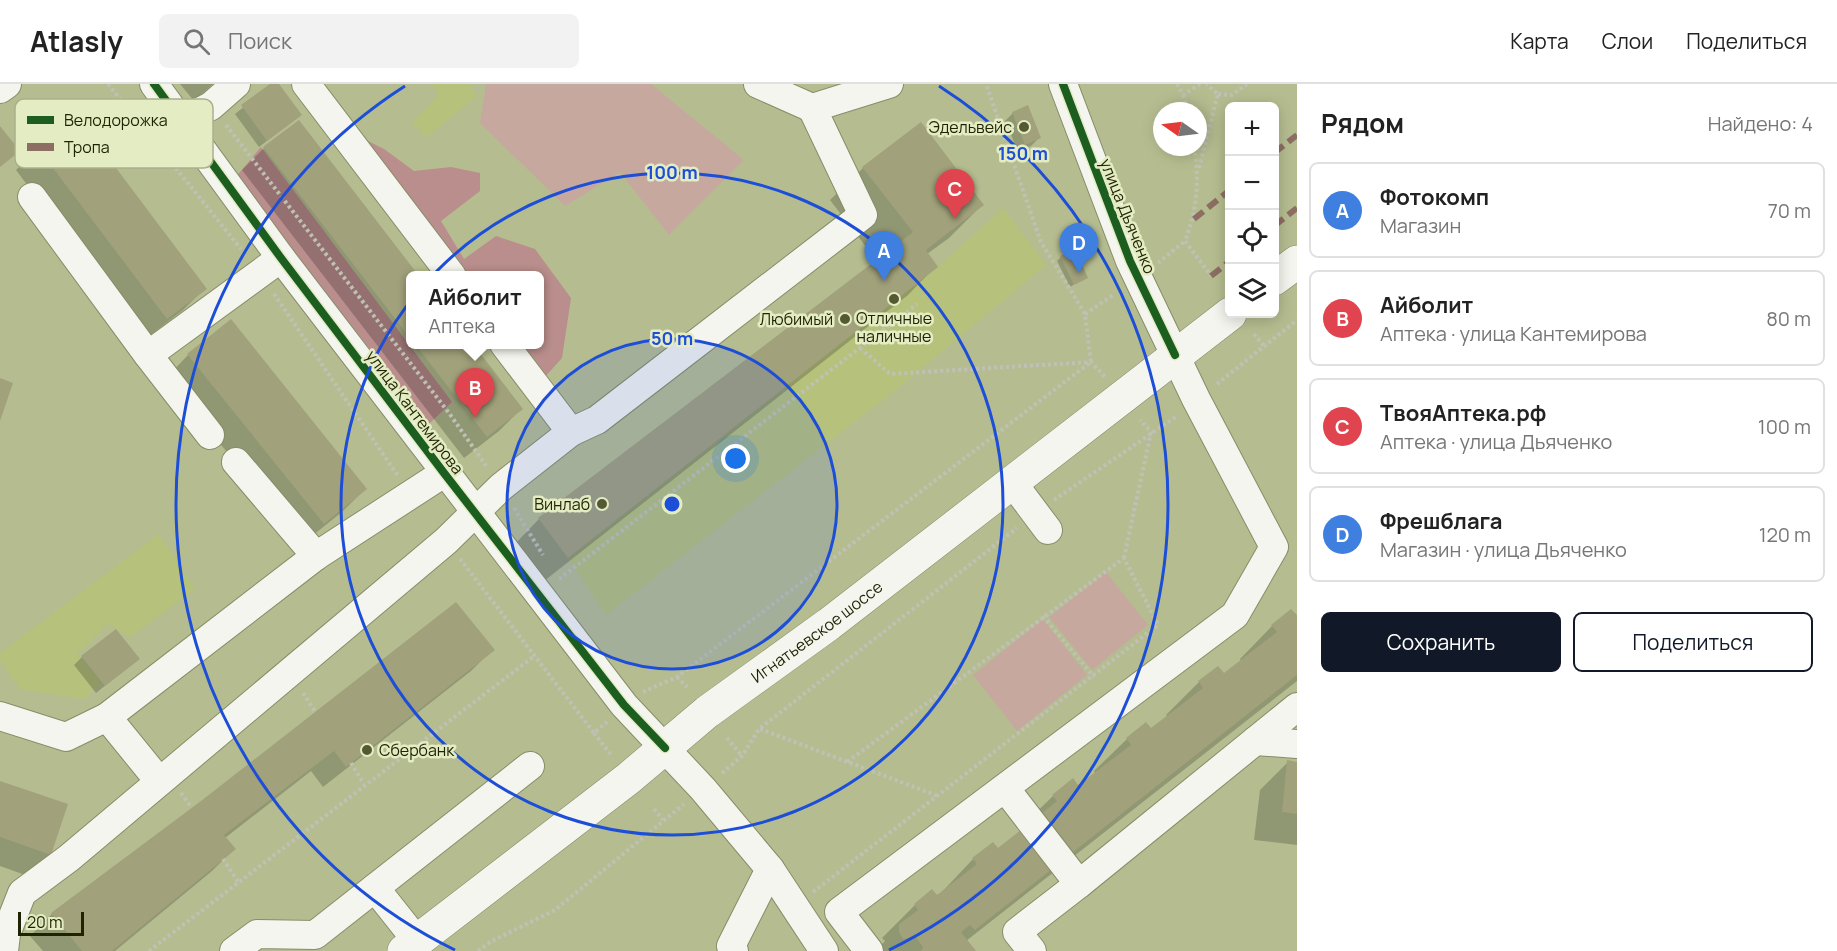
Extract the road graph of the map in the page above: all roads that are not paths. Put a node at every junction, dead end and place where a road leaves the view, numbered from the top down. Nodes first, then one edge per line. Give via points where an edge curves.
1 (7, 84) edge
2 (154, 84) edge
3 (236, 84) edge
4 (306, 84) edge
5 (758, 84) edge
6 (889, 84) edge
7 (1063, 84) edge
8 (0, 90) edge
9 (165, 99) edge
10 (213, 104) edge
11 (813, 108) junction
12 (211, 168) edge
13 (32, 197) dead end
14 (1297, 262) edge
15 (271, 266) junction
16 (448, 271) edge
17 (1279, 276) edge
18 (1242, 324) edge
19 (507, 349) edge
20 (148, 355) junction
21 (1175, 355) junction
22 (571, 432) junction
23 (210, 435) dead end
24 (236, 462) dead end
25 (444, 473) junction
26 (1012, 482) junction
27 (476, 512) junction
28 (1042, 522) road end
29 (1286, 546) edge
30 (316, 556) junction
31 (1297, 706) edge
32 (0, 716) edge
33 (107, 717) junction
34 (1255, 741) junction
35 (1297, 744) edge
36 (665, 748) junction
37 (530, 766) dead end
38 (169, 785) junction
39 (1005, 788) junction
40 (770, 870) junction
41 (1080, 884) junction
42 (375, 888) junction
43 (410, 946) edge
44 (4, 951) edge
45 (234, 951) edge
46 (734, 951) edge
47 (824, 951) edge
48 (869, 951) edge
49 (1032, 951) edge

1 - 8 street
2 - 9 street, улица Кантемирова
3 - 10 street
4 - 16 street
5 - 11 street
6 - 11 street
7 - 21 street, улица Дьяченко via 1130,261
11 - 22 street via 863,215 597,420
12 - 15 street, улица Кантемирова
13 - 20 street
14 - 17 main road
15 - 20 street
15 - 25 street, улица Кантемирова
18 - 21 main road, Игнатьевское шоссе
19 - 22 street
20 - 23 street
21 - 26 main road, Игнатьевское шоссе
21 - 29 street, улица Дьяченко
22 - 27 street via 501,487
24 - 30 street
25 - 27 street, улица Кантемирова
25 - 30 street
26 - 28 street
26 - 36 main road, Игнатьевское шоссе via 829,624 707,712
27 - 36 street, улица Кантемирова via 624,705
27 - 38 street
29 - 39 street via 1235,615
30 - 33 street
31 - 34 street
32 - 33 street via 66,737
33 - 38 street
34 - 35 street
34 - 41 street
36 - 40 street, улица Кантемирова
36 - 43 main road, Игнатьевское шоссе
37 - 42 street
38 - 44 street via 22,893 6,934
39 - 41 street
39 - 48 street via 839,912
40 - 46 street via 731,946
40 - 47 street, улица Кантемирова
41 - 49 street via 1017,932
42 - 43 street
42 - 45 street via 315,935 257,934

